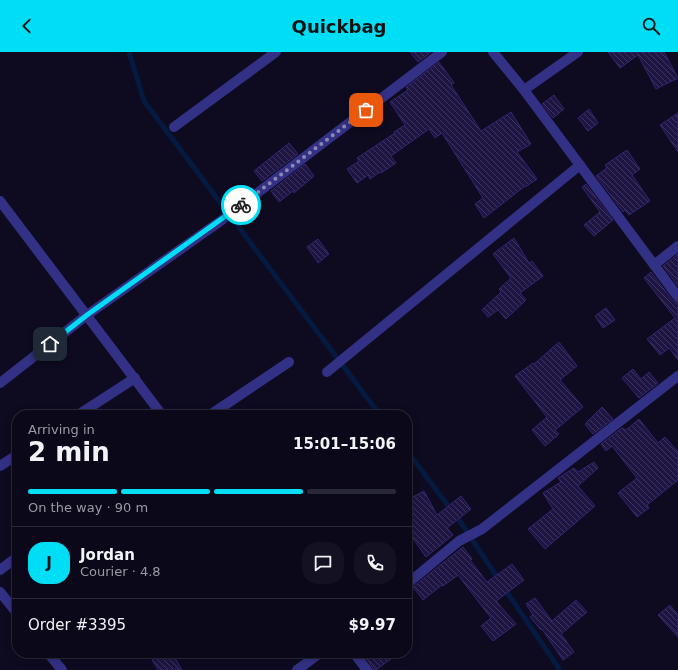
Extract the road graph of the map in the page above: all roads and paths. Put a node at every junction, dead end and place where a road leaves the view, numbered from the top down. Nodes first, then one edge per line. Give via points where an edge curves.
1 (276, 52) edge
2 (442, 52) edge
3 (493, 52) edge
4 (578, 52) edge
5 (524, 90) junction
6 (174, 127) dead end
7 (580, 165) junction
8 (0, 200) edge
9 (678, 246) edge
10 (654, 265) junction
11 (678, 297) edge
12 (87, 315) junction
13 (289, 362) dead end
14 (327, 372) dead end
15 (678, 376) edge
16 (134, 378) junction
17 (0, 382) edge
18 (86, 410) edge
19 (158, 410) edge
20 (217, 410) edge
21 (12, 458) edge
22 (0, 466) edge
23 (12, 561) edge
24 (0, 570) edge
25 (412, 580) edge
26 (0, 592) edge
27 (12, 608) edge
28 (52, 658) edge
29 (313, 658) edge
30 (358, 658) edge
31 (62, 670) edge
32 (297, 670) edge
33 (367, 670) edge

1 - 6 street
2 - 12 street via 222,220
3 - 5 street
4 - 5 street
5 - 7 street
7 - 10 street
7 - 14 street
8 - 12 street
9 - 10 street
10 - 11 street
12 - 16 street
12 - 17 street
13 - 20 street
15 - 25 street via 482,529 459,541
16 - 18 street
16 - 19 street
21 - 22 street
23 - 24 street
26 - 27 street
28 - 31 street
29 - 32 street
30 - 33 street

